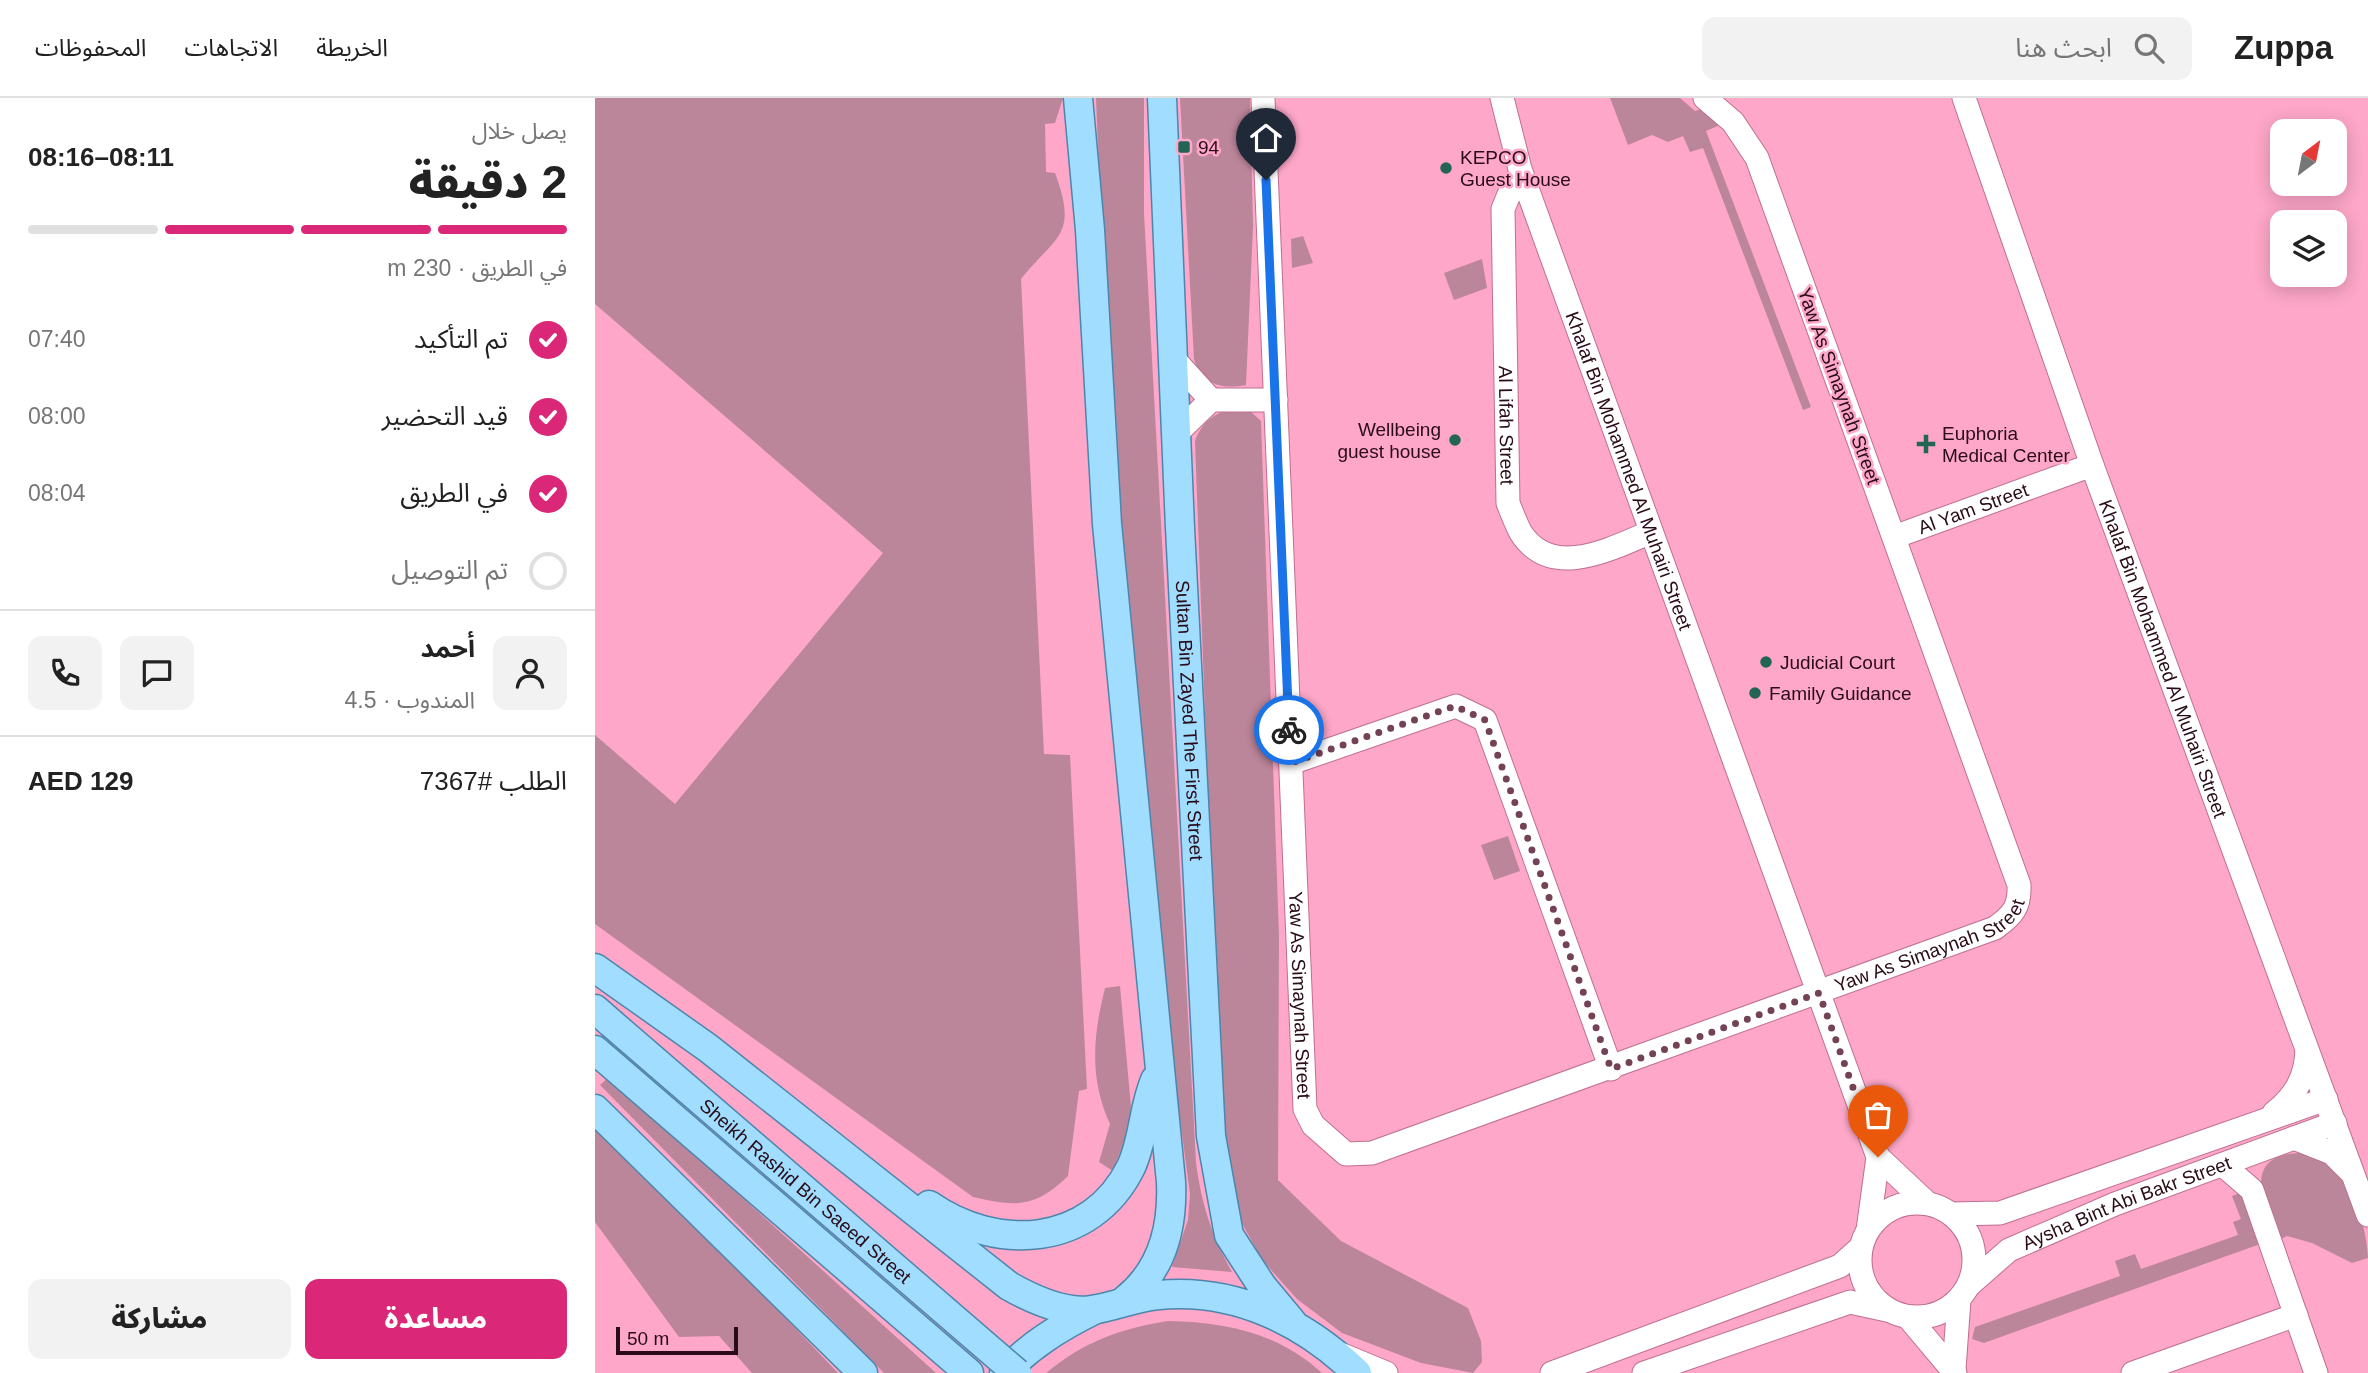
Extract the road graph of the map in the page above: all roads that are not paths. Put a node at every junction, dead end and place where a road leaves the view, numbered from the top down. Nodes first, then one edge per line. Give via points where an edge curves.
1 (1078, 98) edge
2 (1162, 98) edge
3 (1263, 98) edge
4 (1502, 98) edge
5 (1705, 98) edge
6 (1964, 98) edge
7 (1523, 179) junction
8 (1172, 357) junction
9 (1211, 400) junction
10 (1276, 400) junction
11 (1175, 435) junction
12 (2092, 465) junction
13 (1651, 532) junction
14 (1894, 537) junction
15 (1291, 763) junction
16 (595, 968) edge
17 (1819, 993) junction
18 (603, 1016) edge
19 (2307, 1047) junction
20 (595, 1050) edge
21 (1160, 1068) junction
22 (1611, 1069) junction
23 (2326, 1099) junction
24 (595, 1109) edge
25 (2270, 1116) junction
26 (2335, 1123) junction
27 (2294, 1138) junction
28 (2261, 1150) junction
29 (1878, 1157) junction
30 (850, 1163) junction
31 (2223, 1165) junction
32 (2354, 1178) junction
33 (2252, 1189) junction
34 (1927, 1203) junction
35 (1952, 1214) junction
36 (2368, 1215) edge
37 (1864, 1239) junction
38 (1964, 1292) junction
39 (1125, 1300) junction
40 (1096, 1309) junction
41 (1898, 1314) junction
42 (2296, 1315) junction
43 (1292, 1322) junction
44 (1334, 1351) junction
45 (1954, 1371) edge
46 (863, 1373) edge
47 (969, 1373) edge
48 (1005, 1373) edge
49 (1017, 1373) edge
50 (1357, 1373) edge
51 (1386, 1373) edge
52 (1552, 1373) edge
53 (1644, 1373) edge
54 (2133, 1373) edge
55 (2316, 1373) edge

1 - 21 main road via 1107,524
2 - 8 main road, Sultan Bin Zayed The First Street
3 - 10 street, Yaw As Simaynah Street
4 - 7 street, Khalaf Bin Mohammed Al Muhairi Street
5 - 14 street, Yaw As Simaynah Street via 1733,122 1757,158
6 - 12 street, Khalaf Bin Mohammed Al Muhairi Street
7 - 13 street, Khalaf Bin Mohammed Al Muhairi Street
7 - 13 street, Al Lifah Street via 1513,186 1503,209 1508,503 1522,535 1551,557 1573,560
8 - 9 street
8 - 11 main road, Sultan Bin Zayed The First Street
9 - 10 street
9 - 11 street
10 - 15 street, Yaw As Simaynah Street
11 - 43 main road, Sultan Bin Zayed The First Street via 1212,1136 1230,1235 1262,1286
12 - 14 street, Al Yam Street
12 - 19 street, Khalaf Bin Mohammed Al Muhairi Street
13 - 17 street, Khalaf Bin Mohammed Al Muhairi Street
14 - 17 street, Yaw As Simaynah Street via 2019,885 2019,901 2013,915 1995,928
15 - 22 street via 1455,706 1485,720
15 - 22 street, Yaw As Simaynah Street via 1305,1109 1327,1140 1346,1154 1372,1153
16 - 30 main road via 708,1048
17 - 22 street, Yaw As Simaynah Street
17 - 29 street, Khalaf Bin Mohammed Al Muhairi Street
18 - 49 main road, Sheikh Rashid Bin Saeed Street, bridge
19 - 23 street, Khalaf Bin Mohammed Al Muhairi Street
19 - 25 street, Aysha Bint Abi Bakr Street via 2301,1084
20 - 47 main road, Sheikh Rashid Bin Saeed Street
21 - 30 main road via 1147,1099 1140,1146 1130,1169 1098,1208 1054,1231 1030,1236 980,1232 956,1223 884,1175
21 - 39 main road via 1171,1182 1169,1227 1154,1269 1142,1288
23 - 25 street, Aysha Bint Abi Bakr Street
23 - 26 street, Khalaf Bin Mohammed Al Muhairi Street
24 - 46 main road
25 - 35 street, Aysha Bint Abi Bakr Street via 2000,1213
26 - 27 street, Aysha Bint Abi Bakr Street
26 - 32 street, Khalaf Bin Mohammed Al Muhairi Street
27 - 28 street, Aysha Bint Abi Bakr Street
27 - 32 street via 2332,1153
28 - 31 street, Aysha Bint Abi Bakr Street
28 - 33 street
29 - 34 street, Khalaf Bin Mohammed Al Muhairi Street
29 - 37 street, Khalaf Bin Mohammed Al Muhairi Street
30 - 40 main road via 1009,1286 1066,1308
31 - 33 street
31 - 38 street, Aysha Bint Abi Bakr Street via 2010,1250
32 - 36 street, Khalaf Bin Mohammed Al Muhairi Street
33 - 42 street
34 - 35 street
34 - 37 street via 1893,1208 1878,1217
35 - 38 street via 1973,1247 1975,1266
37 - 41 street via 1860,1266 1864,1284 1874,1299
37 - 52 street via 1840,1266
38 - 41 street via 1944,1312 1926,1317
38 - 45 street
39 - 40 main road
39 - 43 main road via 1205,1296 1261,1308
40 - 48 main road via 1056,1329
41 - 45 street
41 - 53 street via 1850,1302
42 - 54 street
42 - 55 street
43 - 44 main road
44 - 50 main road
44 - 51 street

